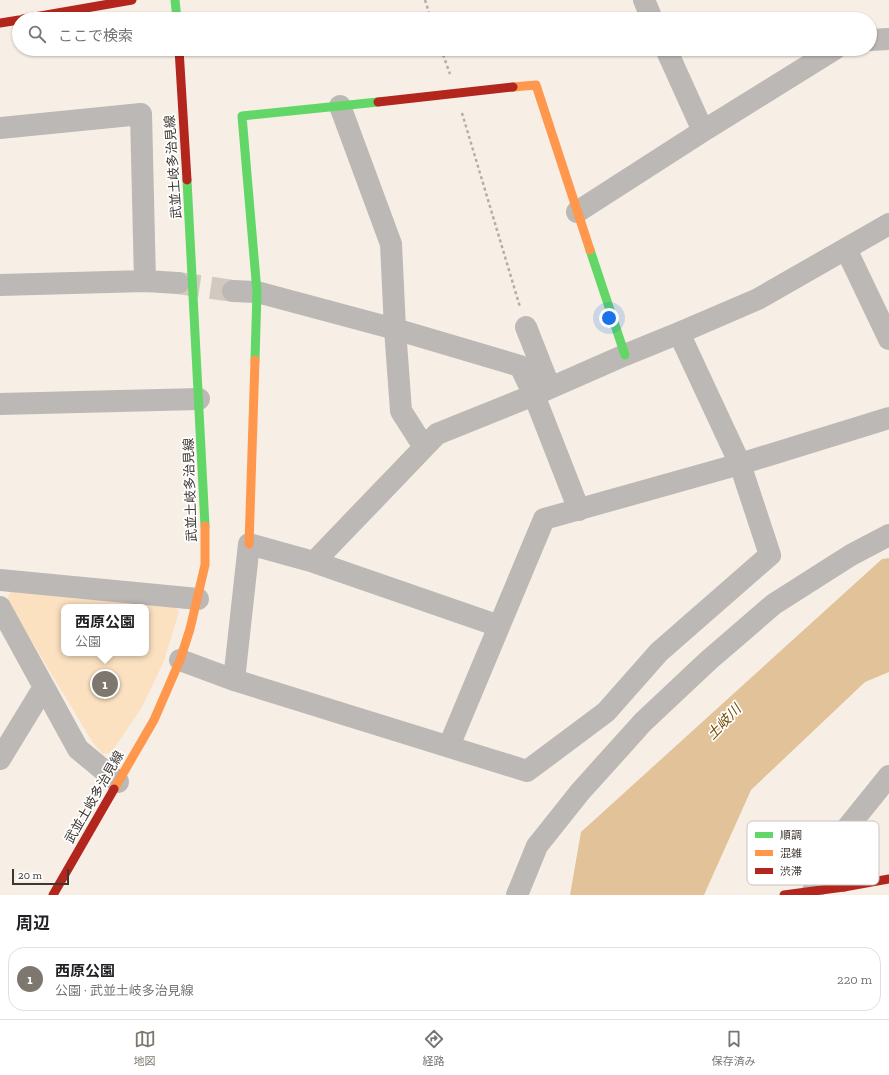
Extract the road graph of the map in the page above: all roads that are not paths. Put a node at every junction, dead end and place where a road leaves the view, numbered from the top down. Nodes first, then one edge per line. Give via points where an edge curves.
1 (132, 0) edge
2 (175, 0) edge
3 (644, 0) edge
4 (63, 12) edge
5 (176, 12) edge
6 (649, 12) edge
7 (12, 21) edge
8 (0, 23) edge
9 (889, 39) edge
10 (877, 40) edge
11 (179, 56) edge
12 (669, 56) edge
13 (824, 56) edge
14 (340, 106) junction
15 (0, 128) edge
16 (703, 131) junction
17 (577, 212) junction
18 (889, 224) edge
19 (846, 249) junction
20 (146, 281) junction
21 (178, 283) tunnel mouth
22 (0, 285) edge
23 (233, 291) tunnel mouth
24 (257, 292) junction
25 (526, 327) road end
26 (395, 329) junction
27 (679, 333) junction
28 (889, 339) edge
29 (624, 355) junction
30 (542, 391) junction
31 (199, 399) junction
32 (0, 404) edge
33 (889, 418) edge
34 (424, 447) junction
35 (740, 464) junction
36 (579, 510) junction
37 (889, 535) edge
38 (249, 544) junction
39 (314, 562) junction
40 (0, 580) edge
41 (198, 599) junction
42 (0, 607) edge
43 (499, 626) junction
44 (180, 660) junction
45 (234, 680) junction
46 (44, 687) junction
47 (449, 746) junction
48 (0, 759) edge
49 (889, 776) edge
50 (118, 782) junction
51 (853, 821) edge
52 (889, 879) edge
53 (879, 881) edge
54 (816, 885) edge
55 (855, 885) edge
56 (53, 895) edge
57 (517, 895) edge
58 (784, 895) edge
59 (811, 895) edge

1 - 4 main road
2 - 5 main road
3 - 6 street
7 - 8 main road
9 - 10 street
11 - 31 main road, 武並土岐多治見線
12 - 16 street
13 - 16 street
14 - 17 main road via 536,85
14 - 24 main road via 242,116
14 - 26 street via 391,244
15 - 20 street via 141,114
16 - 17 street
17 - 29 main road
18 - 19 street
19 - 27 street via 758,299
19 - 28 street
20 - 21 street
20 - 22 street
23 - 24 street
24 - 26 street
24 - 38 main road
25 - 30 street
26 - 30 street via 520,366
26 - 34 street via 401,411
27 - 29 street
27 - 35 street
29 - 30 street
30 - 34 street via 437,434
30 - 36 street
31 - 32 street
31 - 41 main road, 武並土岐多治見線 via 205,565
33 - 35 street
34 - 39 street
35 - 36 street
35 - 47 street via 770,555 659,652 606,712 527,771
36 - 43 street via 544,519
37 - 57 street via 851,555 774,604 643,722 580,792 537,846
38 - 39 street
38 - 45 street
39 - 43 street
40 - 41 street
41 - 44 main road, 武並土岐多治見線
42 - 46 street
43 - 47 street
44 - 45 street
44 - 50 main road, 武並土岐多治見線 via 154,720
45 - 47 street
46 - 48 street
46 - 50 street via 78,749
49 - 51 street
50 - 56 main road, 武並土岐多治見線
52 - 53 main road, bridge
54 - 59 street
55 - 58 main road, bridge

